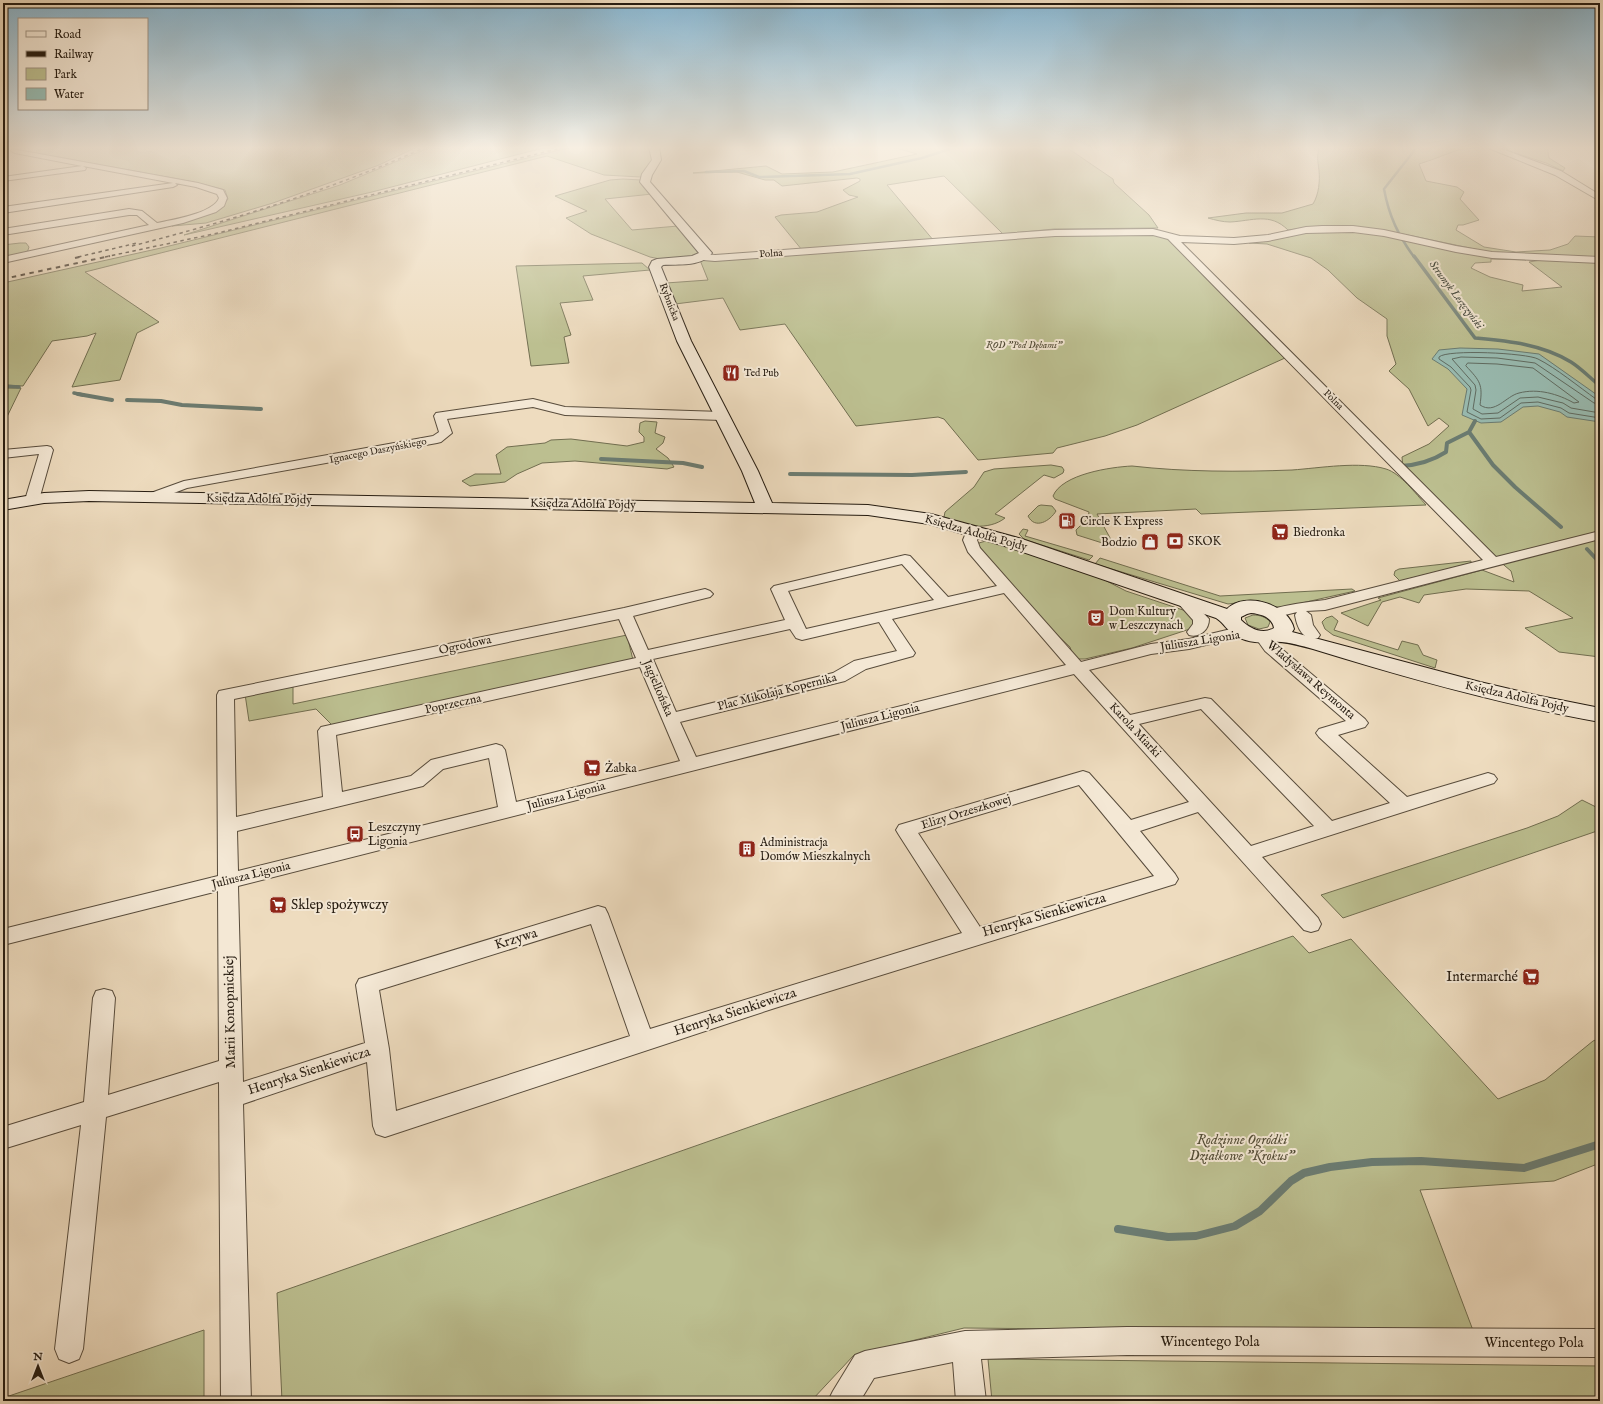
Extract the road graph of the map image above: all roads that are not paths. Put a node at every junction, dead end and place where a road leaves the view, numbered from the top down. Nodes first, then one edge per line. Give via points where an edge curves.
1 (123, 213) edge
2 (129, 213) edge
3 (206, 213) edge
4 (672, 213) edge
5 (155, 226) junction
6 (3, 232) edge
7 (1172, 238) junction
8 (703, 257) junction
9 (3, 260) edge
10 (1600, 260) edge
11 (722, 416) junction
12 (3, 454) edge
13 (153, 497) junction
14 (32, 500) junction
15 (3, 505) edge
16 (764, 507) junction
17 (973, 531) junction
18 (1600, 535) edge
19 (1493, 562) junction
20 (1008, 588) junction
21 (1152, 589) junction
22 (705, 594) dead end
23 (944, 602) junction
24 (1185, 602) junction
25 (1325, 605) junction
26 (624, 612) junction
27 (1235, 615) junction
28 (1303, 615) junction
29 (882, 616) junction
30 (794, 623) junction
31 (1271, 628) junction
32 (1195, 632) junction
33 (1312, 635) junction
34 (1151, 649) junction
35 (645, 658) junction
36 (1077, 667) junction
37 (1435, 676) junction
38 (225, 695) joint
39 (1600, 715) edge
40 (671, 718) junction
41 (1127, 721) junction
42 (690, 764) junction
43 (1488, 779) dead end
44 (333, 801) junction
45 (1203, 804) junction
46 (1404, 805) junction
47 (508, 812) junction
48 (227, 826) junction
49 (1127, 828) junction
50 (1328, 829) junction
51 (1248, 854) junction
52 (228, 880) junction
53 (1311, 924) dead end
54 (975, 936) junction
55 (3, 937) edge
56 (104, 998) dead end
57 (643, 1040) junction
58 (377, 1049) junction
59 (231, 1068) junction
60 (231, 1097) junction
61 (94, 1110) junction
62 (3, 1138) edge
63 (1600, 1343) edge
64 (965, 1345) junction
65 (69, 1349) dead end
66 (236, 1401) edge
67 (843, 1401) edge
68 (971, 1401) edge

1 - 6 street
2 - 5 street via 138,214
3 - 5 street
4 - 8 street via 705,251
5 - 9 street
7 - 8 street, Polna via 1153,232 1055,233 723,258
7 - 10 street, Polna via 1244,240 1306,230 1358,230 1492,255
7 - 19 street, Polna
8 - 11 street, Rybnicka via 664,262 655,266 684,341
11 - 13 street, Ignacego Daszyńskiego via 565,411 533,403 465,412 440,416 446,433 437,440 184,486
11 - 16 street, Rybnicka via 764,500
12 - 14 street via 47,450
13 - 14 street, Księdza Adolfa Pojdy via 89,496
13 - 16 street, Księdza Adolfa Pojdy
14 - 15 street, Księdza Adolfa Pojdy
16 - 17 street, Księdza Adolfa Pojdy via 868,510 931,519
17 - 20 street, Karola Miarki via 970,540 973,549
17 - 21 street, Księdza Adolfa Pojdy
18 - 19 street
19 - 25 street
20 - 23 street
20 - 36 street, Karola Miarki
21 - 24 street, Księdza Adolfa Pojdy
21 - 27 street, Księdza Adolfa Pojdy via 1222,607
22 - 26 street, Ogrodowa
23 - 29 street
23 - 30 street via 905,559 780,588
24 - 27 street, Księdza Adolfa Pojdy via 1223,614
24 - 32 street via 1201,618 1201,625
25 - 28 street
25 - 31 street via 1299,607
26 - 35 street, Jagiellońska
26 - 38 street, Ogrodowa
27 - 31 street via 1237,628
27 - 31 street via 1258,608
27 - 32 street, Juliusza Ligonia via 1220,625
28 - 31 street
28 - 33 street via 1305,626
29 - 30 street via 802,635
29 - 40 street, Plac Mikołaja Kopernika via 907,653 860,665 839,677
30 - 35 street
31 - 33 street, Księdza Adolfa Pojdy
31 - 34 street, Juliusza Ligonia
31 - 37 street, Księdza Adolfa Pojdy via 1341,652
31 - 46 street, Władysława Reymonta via 1271,648 1359,723 1324,733
32 - 34 street, Juliusza Ligonia via 1179,636
33 - 37 street, Księdza Adolfa Pojdy
34 - 36 street, Juliusza Ligonia
35 - 40 street, Jagiellońska
35 - 44 street, Poprzeczna via 327,731
36 - 41 street, Karola Miarki
36 - 42 street, Juliusza Ligonia
37 - 39 street, Księdza Adolfa Pojdy via 1503,695
38 - 48 street, Marii Konopnickiej
40 - 42 street, Jagiellońska
41 - 45 street, Karola Miarki
41 - 50 street via 1205,703
42 - 47 street, Juliusza Ligonia
43 - 46 street
44 - 47 street via 417,782 437,764 496,750
44 - 48 street
45 - 49 street
45 - 51 street, Karola Miarki
46 - 50 street
47 - 52 street, Juliusza Ligonia
48 - 52 street, Marii Konopnickiej
49 - 54 street, Henryka Sienkiewicza via 1168,879
49 - 54 street, Elizy Orzeszkowej via 1083,777 906,830
50 - 51 street
51 - 53 street, Karola Miarki
52 - 55 street, Juliusza Ligonia
52 - 59 street, Marii Konopnickiej
54 - 57 street, Henryka Sienkiewicza
56 - 61 street
57 - 58 street, Henryka Sienkiewicza via 386,1126
57 - 58 street, Krzywa via 598,914 367,985
58 - 60 street, Henryka Sienkiewicza
59 - 60 street, Marii Konopnickiej
59 - 61 street
60 - 66 street, Marii Konopnickiej
61 - 62 street
61 - 65 street
63 - 64 street, Wincentego Pola via 1127,1341
64 - 67 street, Wincentego Pola via 865,1365
64 - 68 street

